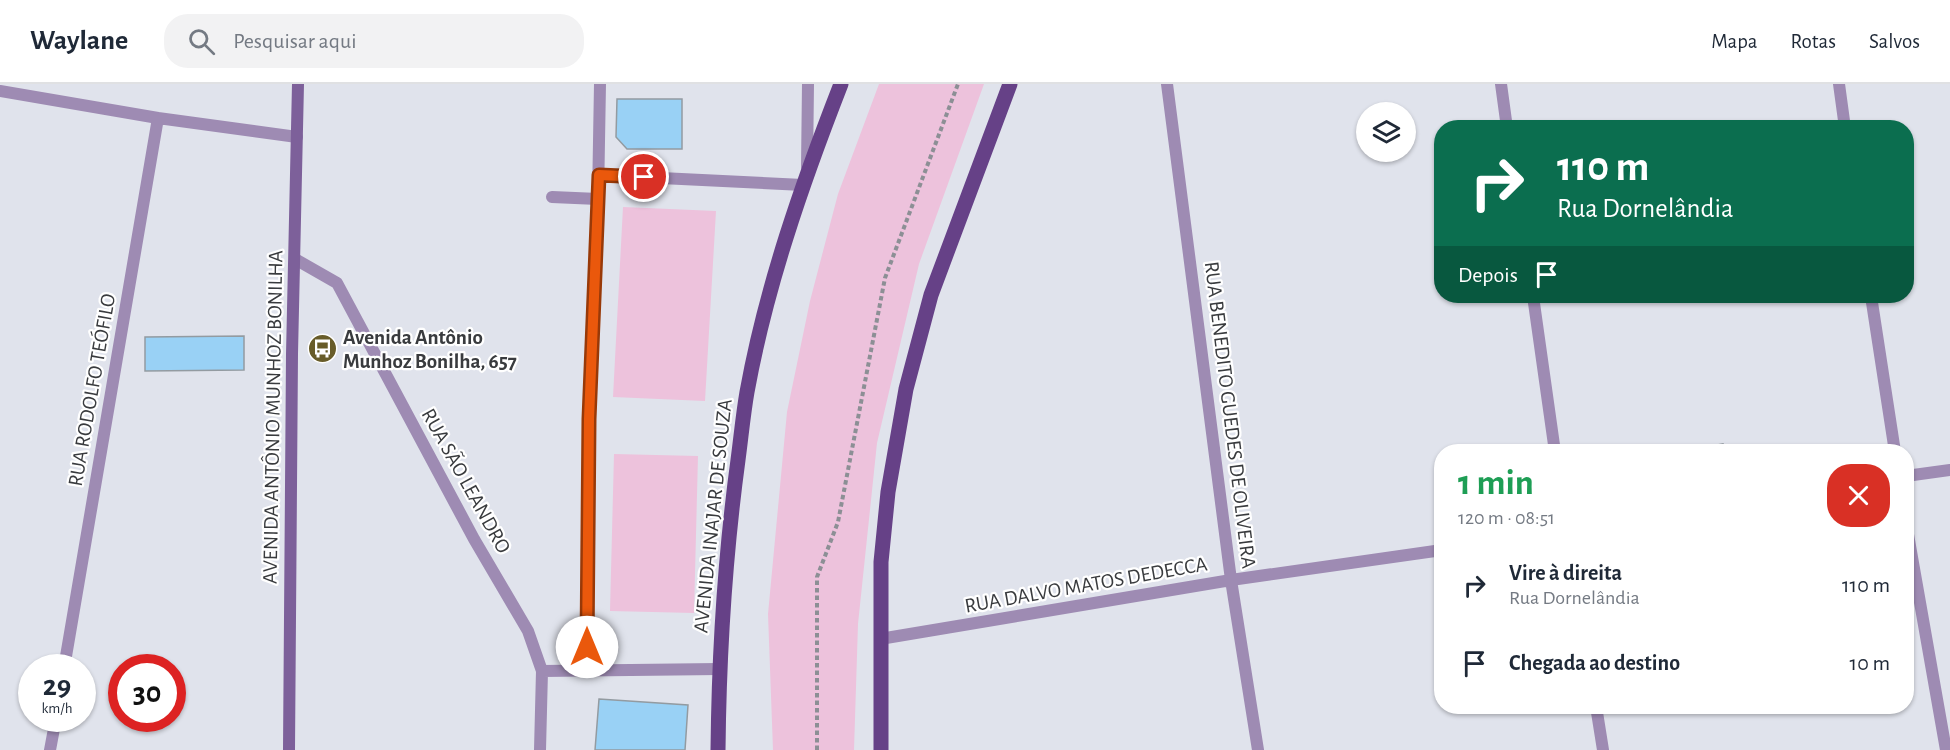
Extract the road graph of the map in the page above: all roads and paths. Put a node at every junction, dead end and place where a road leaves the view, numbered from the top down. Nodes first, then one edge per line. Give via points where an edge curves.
1 (298, 84) edge
2 (600, 84) edge
3 (808, 84) edge
4 (841, 84) edge
5 (958, 84) edge
6 (1010, 84) edge
7 (1167, 84) edge
8 (1501, 84) edge
9 (1839, 84) edge
10 (0, 92) edge
11 (158, 118) junction
12 (1506, 120) edge
13 (1844, 120) edge
14 (297, 137) junction
15 (599, 175) junction
16 (805, 178) junction
17 (552, 197) dead end
18 (598, 199) junction
19 (295, 259) junction
20 (1534, 303) edge
21 (1872, 303) edge
22 (1554, 444) edge
23 (1893, 444) edge
24 (1950, 471) edge
25 (1914, 475) edge
26 (1434, 551) edge
27 (1914, 568) edge
28 (1232, 580) junction
29 (880, 639) junction
30 (66, 654) edge
31 (719, 669) junction
32 (587, 670) junction
33 (542, 671) junction
34 (1597, 714) edge
35 (53, 732) edge
36 (50, 750) edge
37 (290, 750) edge
38 (540, 750) edge
39 (718, 750) edge
40 (817, 750) edge
41 (880, 750) edge
42 (1258, 750) edge
43 (1603, 750) edge
44 (1946, 750) edge

1 - 14 street, AVENIDA ANTÔNIO MUNHOZ BONILHA
2 - 15 street
3 - 16 street
4 - 16 main road, AVENIDA INAJAR DE SOUZA
5 - 40 path via 885,278 838,522 817,577
6 - 29 main road via 931,295 906,390 888,492
7 - 28 street, RUA BENEDITO GUEDES DE OLIVEIRA
8 - 12 street
9 - 13 street
10 - 11 street
11 - 14 street
11 - 30 street, RUA RODOLFO TEÓFILO
14 - 19 street, AVENIDA ANTÔNIO MUNHOZ BONILHA
15 - 16 street
15 - 18 street
16 - 31 main road, AVENIDA INAJAR DE SOUZA via 774,277 747,392 729,530
17 - 18 street
18 - 32 street via 589,419
19 - 33 street, RUA SÃO LEANDRO via 337,283 474,539 528,631
19 - 37 street, AVENIDA ANTÔNIO MUNHOZ BONILHA
20 - 22 street
21 - 23 street
24 - 25 street
26 - 28 street, RUA DALVO MATOS DEDECCA
27 - 44 street
28 - 29 street, RUA DALVO MATOS DEDECCA
28 - 42 street, RUA BENEDITO GUEDES DE OLIVEIRA
29 - 41 main road
31 - 32 street
31 - 39 main road, AVENIDA INAJAR DE SOUZA
32 - 33 street
33 - 38 street, RUA SÃO LEANDRO
34 - 43 street
35 - 36 street

